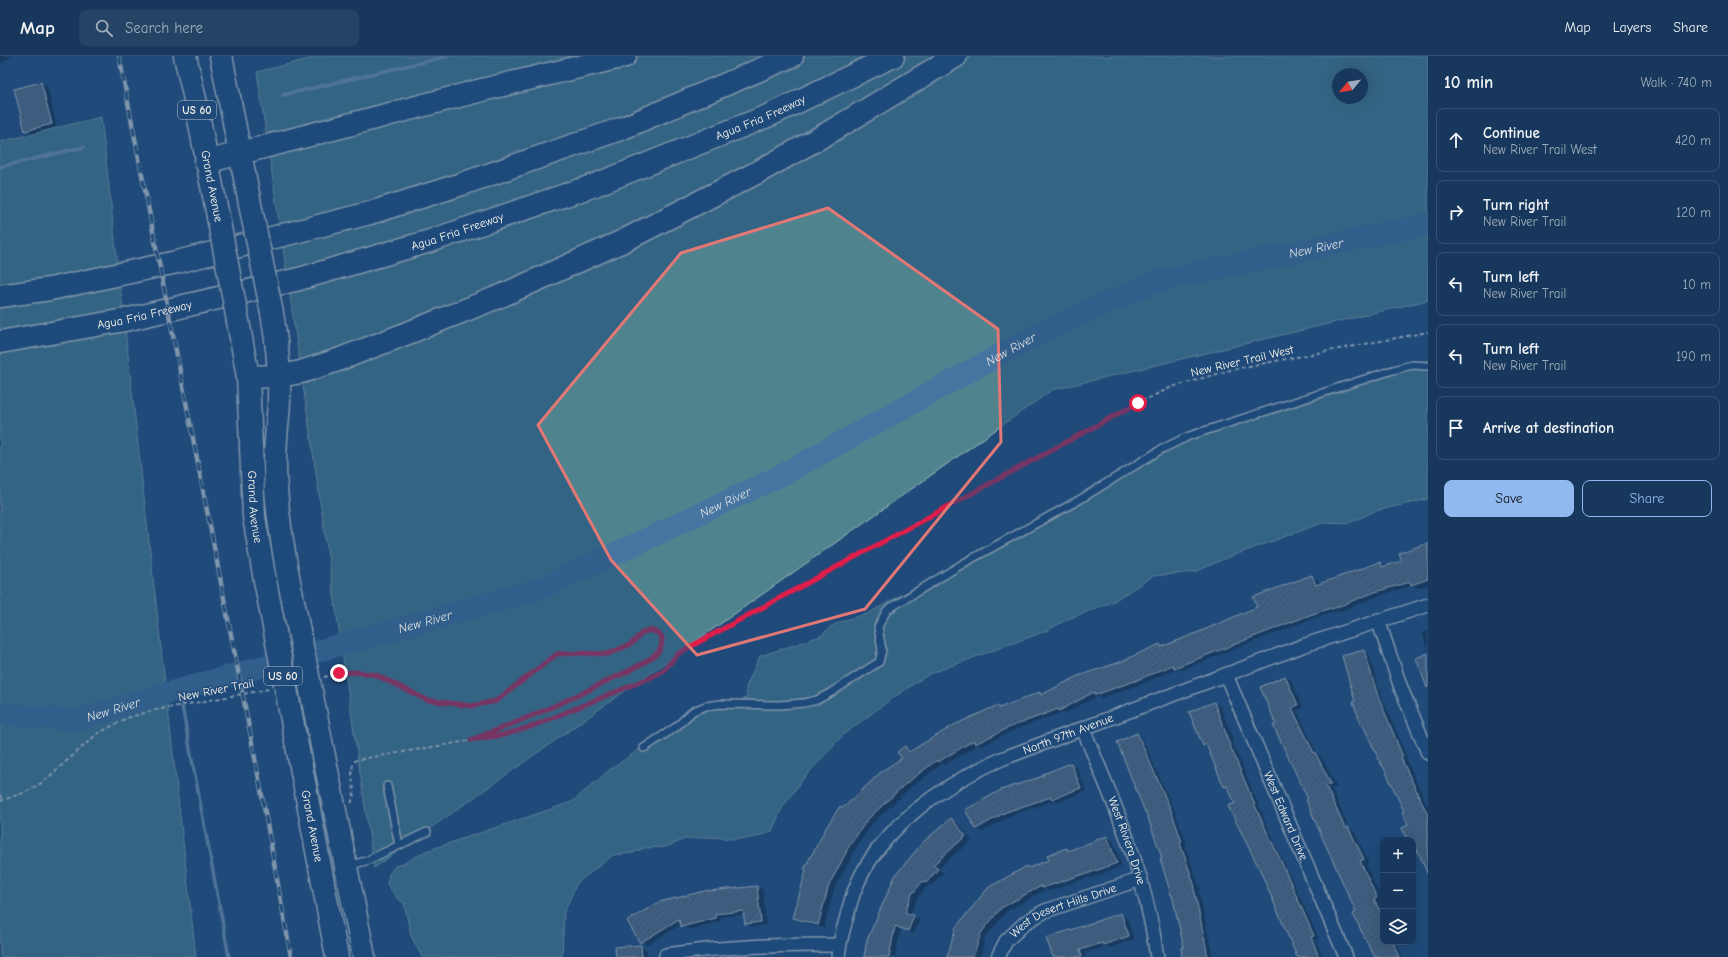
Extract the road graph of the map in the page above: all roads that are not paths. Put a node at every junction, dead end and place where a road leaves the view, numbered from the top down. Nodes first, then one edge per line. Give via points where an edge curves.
1 (185, 56) edge
2 (221, 56) edge
3 (625, 56) edge
4 (792, 56) edge
5 (893, 56) edge
6 (956, 56) edge
7 (240, 154) junction
8 (206, 162) junction
9 (0, 296) edge
10 (0, 342) edge
11 (1427, 365) edge
12 (279, 376) junction
13 (248, 377) junction
14 (1428, 605) edge
15 (1378, 620) junction
16 (1226, 675) junction
17 (1083, 729) junction
18 (644, 748) dead end
19 (1428, 753) edge
20 (386, 786) dead end
21 (427, 832) dead end
22 (399, 845) junction
23 (345, 866) junction
24 (1141, 879) junction
25 (838, 951) edge
26 (337, 957) edge
27 (364, 957) edge
28 (666, 957) edge
29 (998, 957) edge
30 (1157, 957) edge
31 (1346, 957) edge

1 - 8 highway, Grand Avenue / US 60
2 - 7 highway, Grand Avenue / US 60
3 - 7 highway via 482,90
4 - 9 highway via 623,128 370,213 177,262 50,289
5 - 10 highway, Agua Fria Freeway via 770,115 603,182 430,241 284,283 125,320
6 - 12 highway via 760,172 623,241 408,334 301,372
7 - 8 highway
7 - 12 highway, Grand Avenue / US 60, bridge via 278,345
8 - 13 highway, Grand Avenue / US 60, bridge
11 - 18 lane via 1412,365 1393,370 1189,436 1162,449 1079,500 964,563 887,610 878,627 882,650 879,662 830,694 804,703 706,706 693,711
12 - 13 highway
12 - 23 highway, Grand Avenue / US 60, bridge via 276,477 281,533
13 - 26 highway, Grand Avenue / US 60, bridge via 254,517
14 - 15 street, North 97th Avenue
15 - 16 street, North 97th Avenue
15 - 19 street via 1400,688
16 - 17 street, North 97th Avenue
16 - 31 street, West Edward Drive
17 - 24 street, West Riviera Drive via 1123,823
17 - 25 street, North 97th Avenue via 980,768 945,788 904,821 881,846 854,891
20 - 22 lane
21 - 22 lane
22 - 23 lane via 366,860
23 - 27 highway, Grand Avenue / US 60
24 - 29 street, West Desert Hills Drive via 1045,911 1026,922 1006,941
24 - 30 street, West Riviera Drive
25 - 28 street via 739,946

